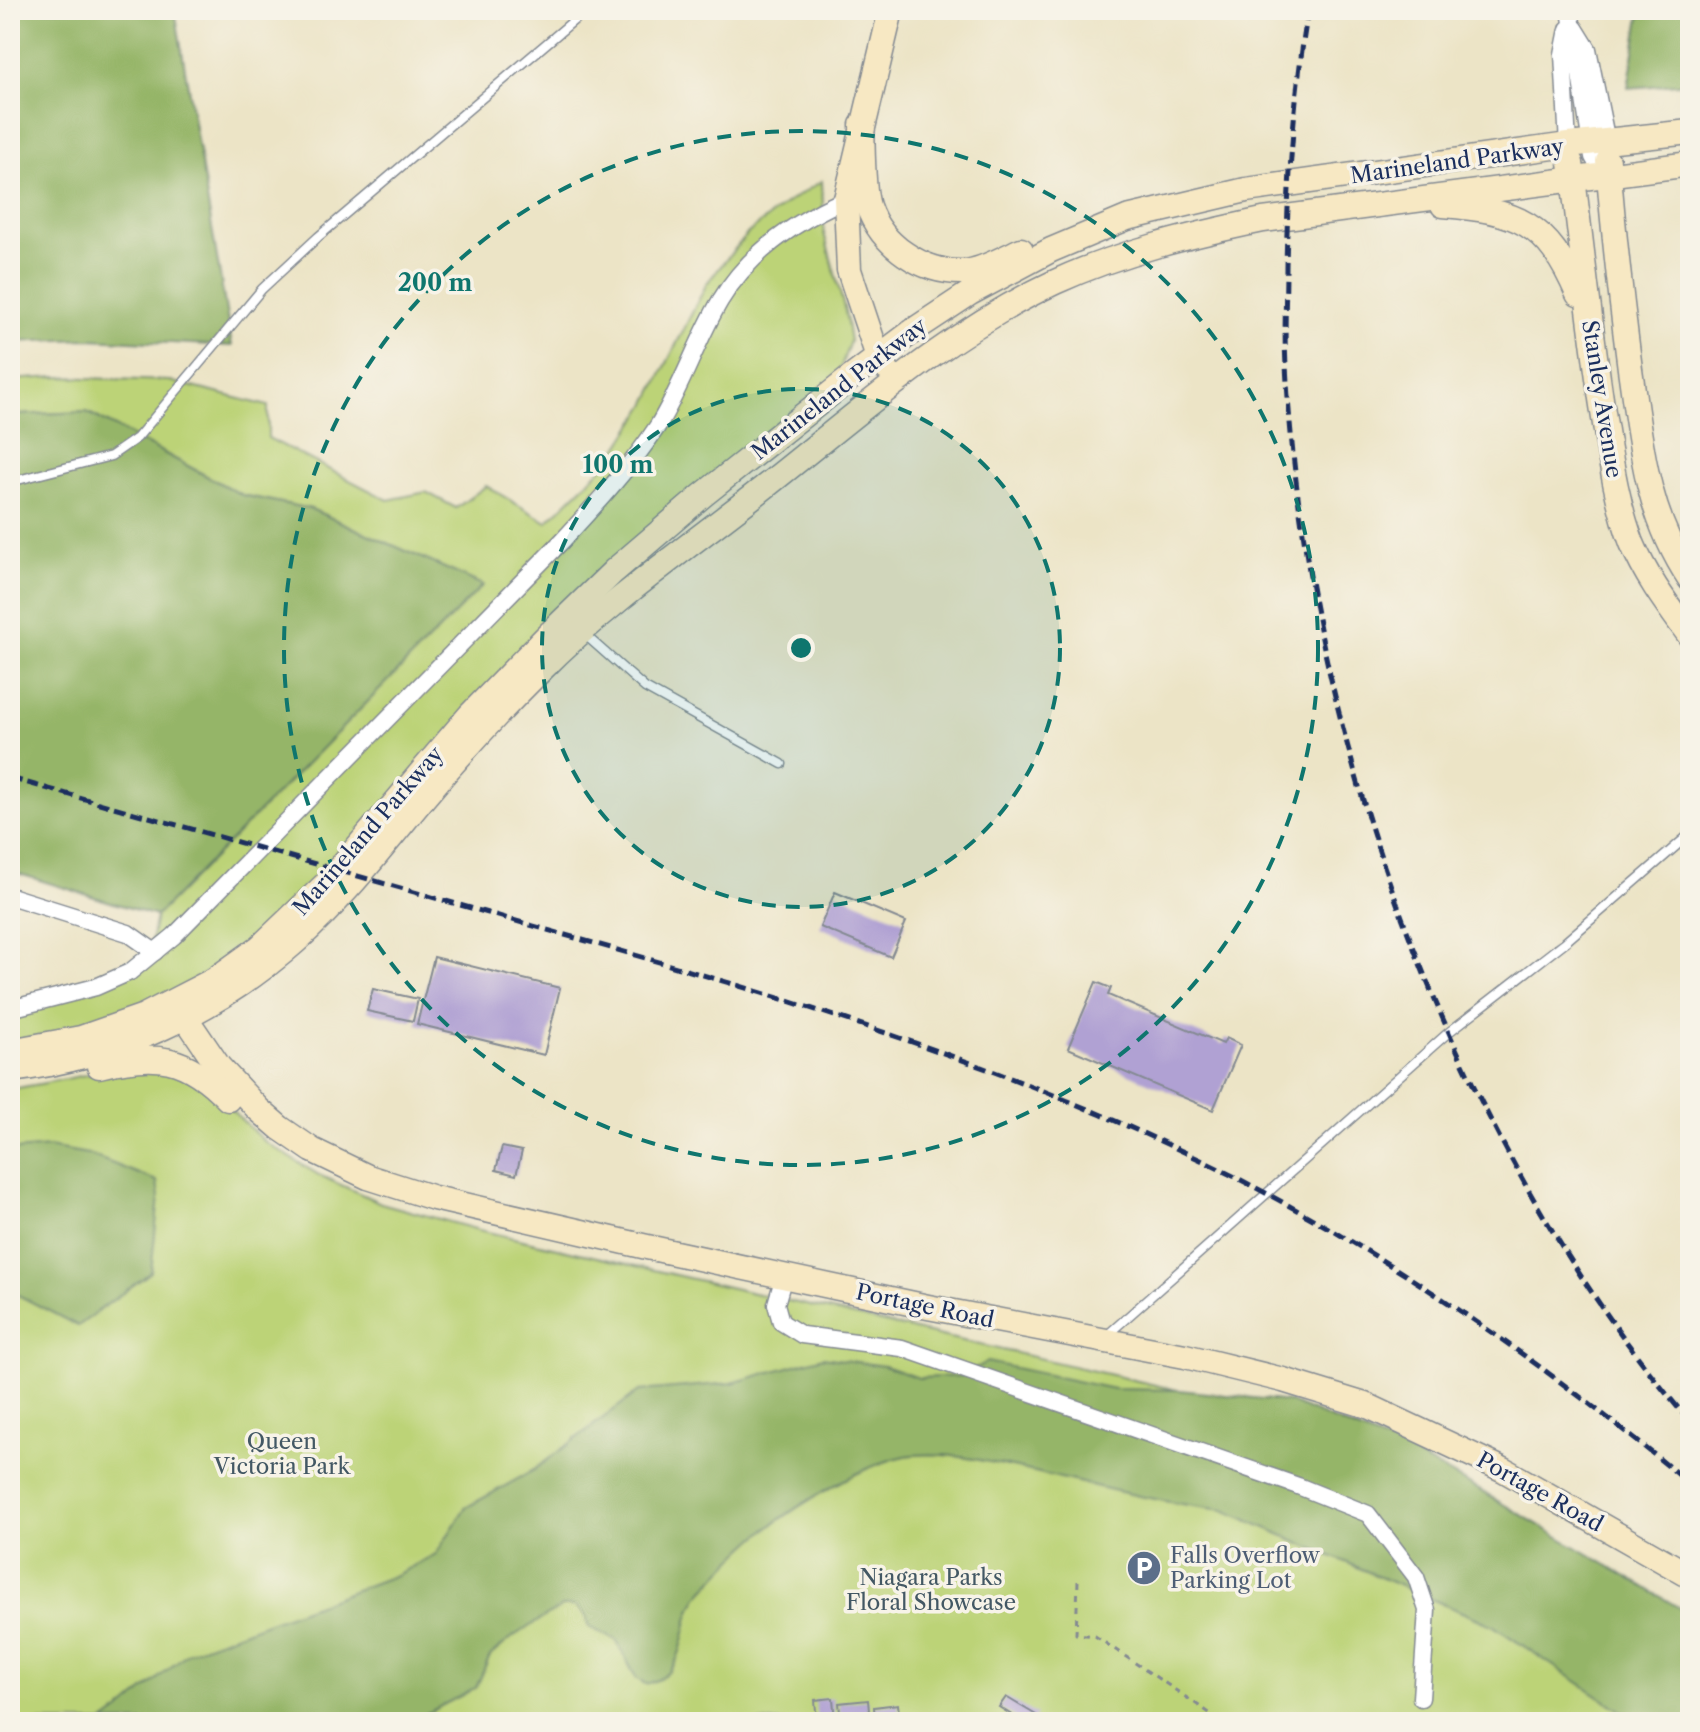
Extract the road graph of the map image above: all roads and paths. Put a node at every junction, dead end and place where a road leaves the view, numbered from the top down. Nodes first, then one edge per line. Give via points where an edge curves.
1 (586, 10) edge
2 (891, 10) edge
3 (1570, 15) edge
4 (862, 125) junction
5 (1690, 132) edge
6 (1588, 143) junction
7 (1690, 164) edge
8 (1609, 174) junction
9 (1573, 178) junction
10 (1246, 190) junction
11 (846, 199) junction
12 (1401, 201) junction
13 (1588, 316) junction
14 (878, 357) junction
15 (897, 383) junction
16 (10, 482) edge
17 (1690, 579) edge
18 (582, 632) junction
19 (1690, 636) edge
20 (782, 764) dead end
21 (1690, 834) edge
22 (10, 896) edge
23 (155, 952) junction
24 (10, 1009) edge
25 (180, 1010) junction
26 (10, 1051) edge
27 (10, 1070) edge
28 (10, 1082) edge
29 (504, 1214) junction
30 (784, 1276) junction
31 (1102, 1341) junction
32 (1690, 1576) edge
33 (1078, 1581) dead end
34 (1421, 1698) dead end
35 (1223, 1722) edge

1 - 16 lane via 262,289 137,438 111,456
2 - 4 main road
3 - 6 street via 1563,54
3 - 6 street via 1588,49
4 - 10 main road via 867,204 878,227 899,251 935,269 966,272 1082,222 1158,200
4 - 11 main road
5 - 6 main road, Marineland Parkway
6 - 8 main road, Stanley Avenue
6 - 9 main road, Stanley Avenue
6 - 10 main road, Marineland Parkway
7 - 8 main road, Marineland Parkway
8 - 9 main road, Marineland Parkway
8 - 17 main road, Stanley Avenue via 1643,462 1653,505
9 - 12 main road, Marineland Parkway
9 - 13 main road, Stanley Avenue
10 - 14 main road, Marineland Parkway via 1127,218 1051,250 970,293
11 - 14 main road via 849,270
11 - 23 street via 800,222 741,272 718,305 664,415 618,479
12 - 13 main road via 1473,207 1527,223 1564,263
12 - 15 main road, Marineland Parkway via 1213,230 1106,261 1017,301
13 - 19 main road, Stanley Avenue via 1611,463 1632,543
14 - 15 main road
14 - 25 main road, Marineland Parkway via 614,571 470,715 303,907
15 - 18 main road, Marineland Parkway
18 - 20 lane via 645,688
18 - 25 main road, Marineland Parkway via 482,730 317,920 271,962
21 - 31 lane via 1564,943 1449,1032
22 - 23 street via 128,933
23 - 24 street via 130,972 96,987
25 - 26 main road
25 - 27 main road via 135,1039 86,1056
25 - 29 main road, Portage Road via 245,1096 312,1150 368,1177
28 - 29 main road via 137,1058 182,1063 204,1076 282,1148 334,1177 436,1209
29 - 30 main road, Portage Road
30 - 31 main road, Portage Road
30 - 34 street via 776,1304 781,1322 802,1335 902,1348 1368,1514 1416,1577 1427,1610
31 - 32 main road, Portage Road via 1185,1356 1368,1406 1504,1470
33 - 35 path via 1076,1634 1095,1636

